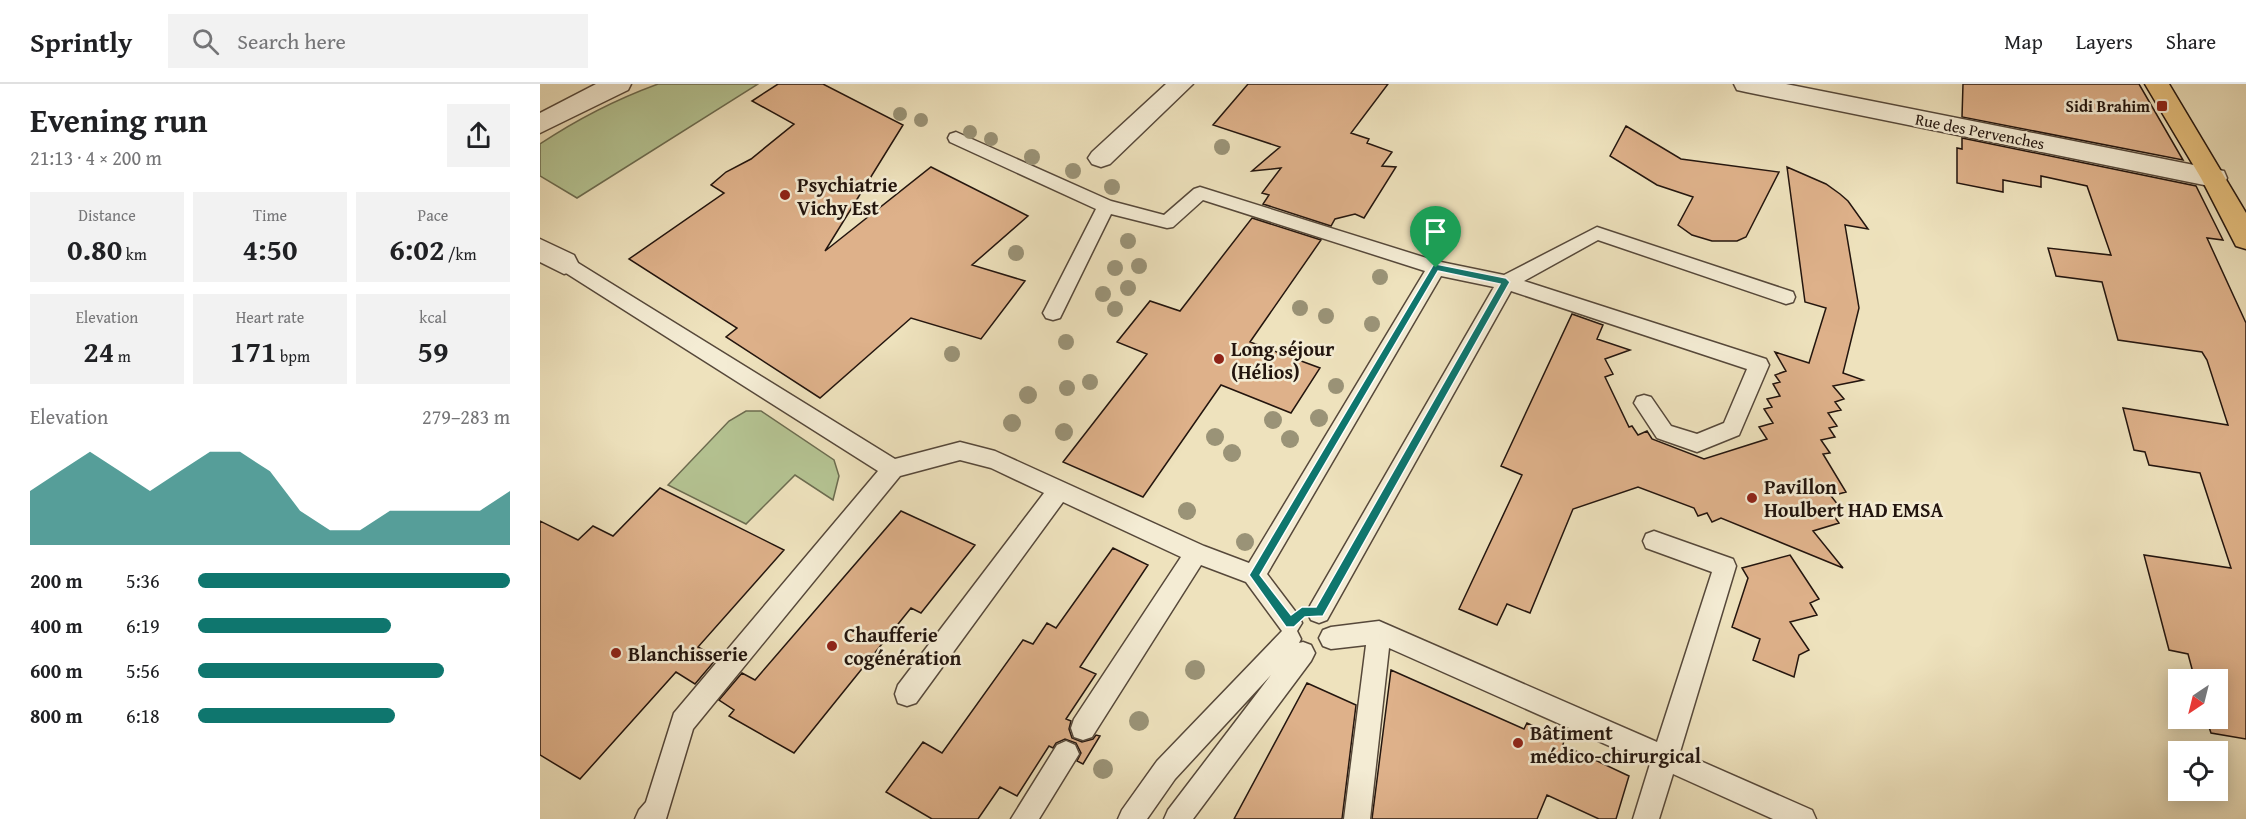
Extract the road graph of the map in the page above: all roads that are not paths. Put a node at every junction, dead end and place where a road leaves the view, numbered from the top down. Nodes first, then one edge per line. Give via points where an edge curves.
1 (619, 84) edge
2 (1181, 84) edge
3 (1746, 84) edge
4 (2157, 84) edge
5 (540, 124) edge
6 (956, 138) dead end
7 (1101, 158) dead end
8 (2214, 178) junction
9 (1106, 206) junction
10 (2246, 240) edge
11 (552, 256) edge
12 (1436, 268) junction
13 (1506, 282) junction
14 (1786, 297) dead end
15 (1053, 313) dead end
16 (1644, 403) dead end
17 (893, 469) junction
18 (1059, 490) junction
19 (1654, 541) dead end
20 (1196, 553) junction
21 (1254, 575) junction
22 (1319, 612) junction
23 (1379, 632) junction
24 (1294, 638) junction
25 (1331, 638) junction
26 (907, 694) dead end
27 (1083, 728) dead end
28 (1066, 754) dead end
29 (1665, 758) junction
30 (1197, 793) junction
31 (659, 816) edge
32 (1024, 819) edge
33 (1131, 819) edge
34 (1177, 819) edge
35 (1196, 819) edge
36 (1357, 819) edge
37 (1646, 819) edge
38 (1803, 819) edge

1 - 5 street
2 - 7 street
3 - 8 street, Rue des Pervenches
4 - 8 main road
6 - 9 lane
8 - 10 main road
9 - 12 lane via 1167,222 1200,193
9 - 15 lane
11 - 17 lane
12 - 13 lane
12 - 21 lane
13 - 14 lane via 1597,233
13 - 16 lane via 1759,365 1732,429 1697,443 1664,432
13 - 22 lane
17 - 18 lane via 960,451 994,460
17 - 31 lane via 682,722
18 - 20 lane
18 - 26 lane
19 - 29 lane via 1725,566
20 - 21 lane
20 - 27 lane
21 - 24 lane
22 - 24 lane via 1302,612
22 - 25 lane via 1330,622
23 - 25 lane
23 - 29 lane
23 - 36 lane
24 - 25 lane via 1320,651
24 - 30 lane
24 - 33 lane via 1166,770
28 - 32 lane
29 - 37 lane
29 - 38 lane
30 - 34 lane
30 - 35 lane

